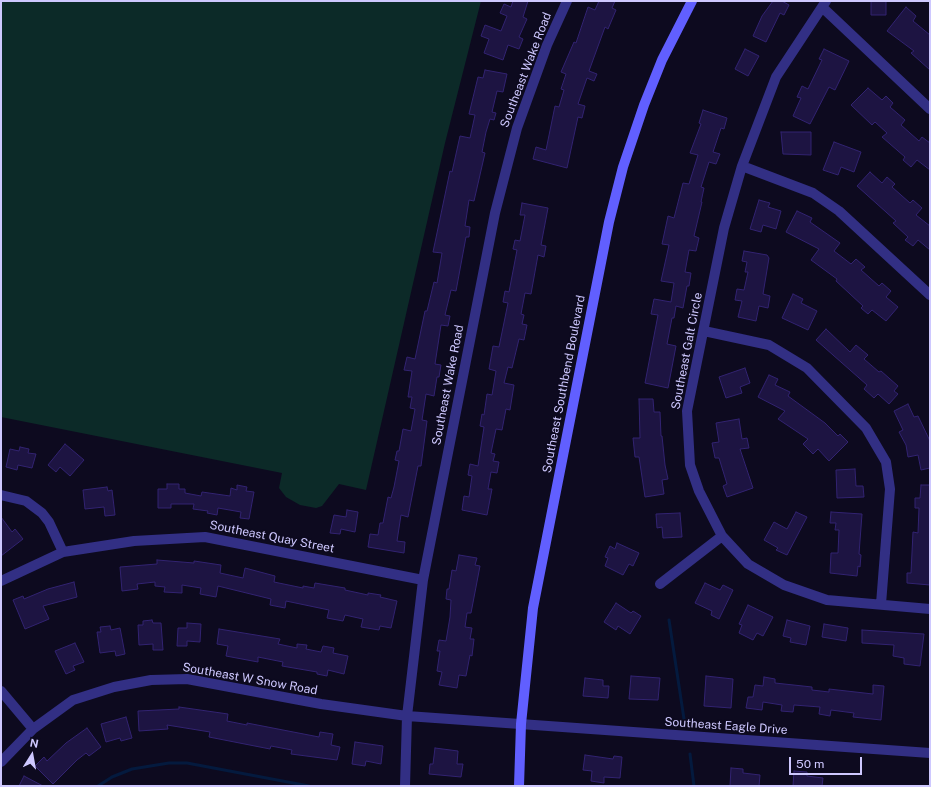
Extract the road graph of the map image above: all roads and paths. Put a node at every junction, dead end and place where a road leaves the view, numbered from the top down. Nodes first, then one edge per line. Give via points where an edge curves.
1 (567, 1) edge
2 (692, 1) edge
3 (824, 4) edge
4 (930, 109) edge
5 (742, 166) junction
6 (930, 295) edge
7 (704, 331) junction
8 (1, 495) edge
9 (722, 536) junction
10 (63, 552) junction
11 (423, 580) junction
12 (1, 581) edge
13 (660, 584) dead end
14 (881, 604) junction
15 (930, 608) edge
16 (1, 691) edge
17 (407, 716) junction
18 (521, 724) junction
19 (33, 729) junction
20 (930, 753) edge
21 (1, 762) edge
22 (405, 786) edge
23 (519, 786) edge

1 - 11 street, Southeast Wake Road via 522,113 506,171 473,321
2 - 18 street, Southeast Southbend Boulevard via 662,60 644,105 623,167 609,222 533,608
3 - 4 street, Southeast Galt Circle
3 - 5 street, Southeast Galt Circle via 776,78
5 - 6 street via 813,193 839,211
5 - 7 street, Southeast Galt Circle via 724,228
7 - 9 street, Southeast Galt Circle via 687,411 690,465 699,491
7 - 14 street via 769,345 806,368 866,428 886,462 890,489
8 - 10 street via 26,501 42,513
9 - 13 street
9 - 14 street, Southeast Galt Circle via 748,564 784,585 827,600
10 - 11 street, Southeast Quay Street via 134,541 204,537
10 - 12 street, Southeast Quay Street
11 - 17 street, Southeast Wake Road
14 - 15 street, Southeast Galt Circle
16 - 19 street
17 - 18 street, Southeast W Snow Road
17 - 19 street, Southeast W Snow Road via 321,704 187,679 151,680 114,687 73,700
17 - 22 street, Southeast Wake Road
18 - 20 street, Southeast Eagle Drive
18 - 23 street, Southeast Southbend Boulevard
19 - 21 street, Southeast W Snow Road

